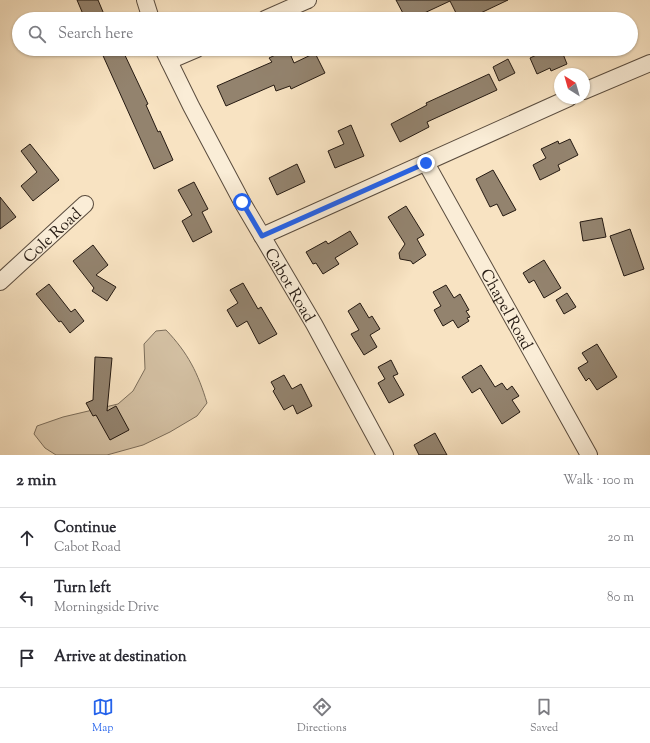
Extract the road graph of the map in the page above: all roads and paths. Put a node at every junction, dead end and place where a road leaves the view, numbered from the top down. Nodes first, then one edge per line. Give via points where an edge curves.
1 (145, 0) edge
2 (308, 0) edge
3 (149, 12) edge
4 (281, 12) edge
5 (166, 56) edge
6 (650, 62) edge
7 (590, 89) edge
8 (556, 104) edge
9 (426, 163) junction
10 (85, 204) dead end
11 (262, 236) junction
12 (0, 282) edge
13 (385, 455) edge
14 (589, 455) edge

1 - 3 street
2 - 4 street
5 - 11 street, Cabot Road via 190,106
6 - 7 street
8 - 9 street
9 - 11 street
9 - 14 street, Chapel Road
10 - 12 street, Cole Road
11 - 13 street, Cabot Road via 314,324

